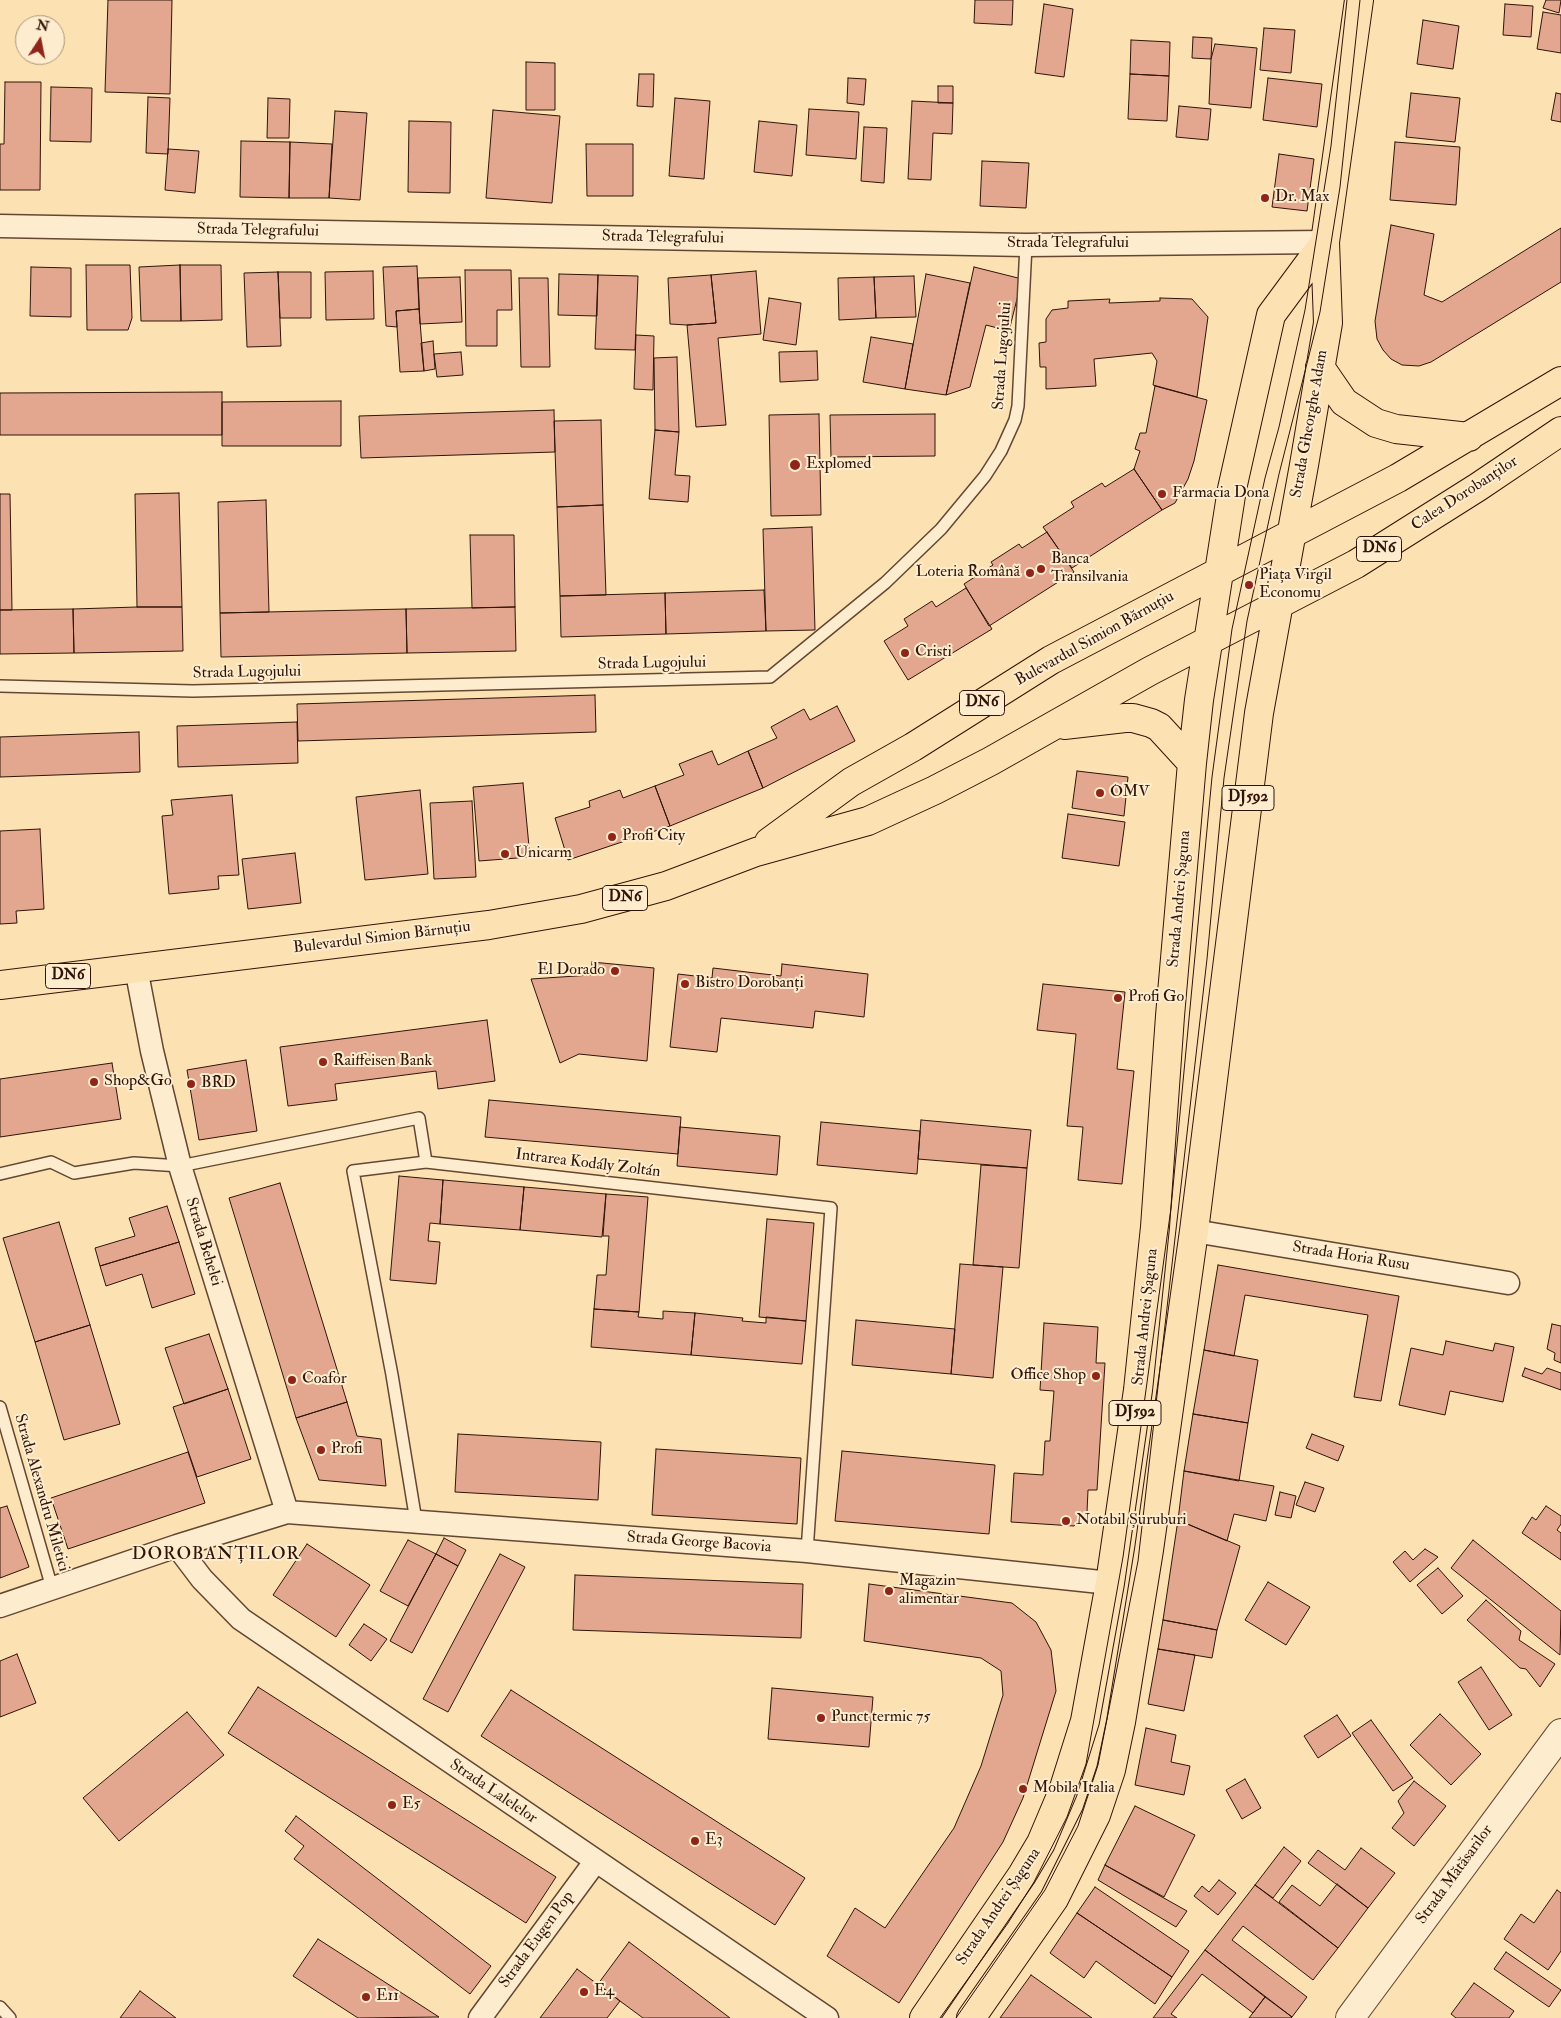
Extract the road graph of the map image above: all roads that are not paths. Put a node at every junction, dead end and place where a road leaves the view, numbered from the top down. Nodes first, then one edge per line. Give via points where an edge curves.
1 (1359, 0) edge
2 (0, 226) edge
3 (1325, 242) junction
4 (1026, 244) junction
5 (1320, 367) junction
6 (1561, 381) edge
7 (1561, 431) edge
8 (1469, 437) junction
9 (1290, 535) junction
10 (1220, 572) junction
11 (1278, 605) junction
12 (1209, 641) junction
13 (0, 686) edge
14 (1050, 727) junction
15 (1192, 763) junction
16 (756, 852) junction
17 (136, 968) junction
18 (0, 985) edge
19 (426, 1162) junction
20 (180, 1166) junction
21 (0, 1174) edge
22 (1194, 1232) junction
23 (1508, 1283) dead end
24 (0, 1407) edge
25 (287, 1512) junction
26 (416, 1521) junction
27 (177, 1546) junction
28 (807, 1551) junction
29 (1110, 1584) junction
30 (52, 1588) junction
31 (0, 1606) edge
32 (1561, 1733) edge
33 (595, 1862) junction
34 (0, 2007) edge
35 (10, 2018) edge
36 (480, 2018) edge
37 (827, 2018) edge
38 (924, 2018) edge
39 (971, 2018) edge
40 (1350, 2018) edge

1 - 3 main road, Strada Gheorghe Adam
2 - 4 street, Strada Telegrafului
3 - 4 street, Strada Telegrafului
3 - 5 main road, Strada Gheorghe Adam via 1328,324
3 - 10 main road, Strada Gheorghe Adam via 1271,315 1236,465
4 - 13 lane, Strada Lugojului via 1018,406 1001,451 963,503 906,563 770,677 193,691
5 - 8 main road via 1344,402 1376,423 1396,429
5 - 9 main road, Strada Gheorghe Adam
6 - 8 main road, DN6
7 - 11 main road, Calea Dorobanților / DN6 via 1356,564
8 - 9 main road, DN6
9 - 10 main road, Bulevardul Simion Bărnuțiu / DN6
9 - 11 main road, Strada Gheorghe Adam
10 - 12 main road, Strada Andrei Șaguna
10 - 16 main road, Bulevardul Simion Bărnuțiu / DN6 via 1051,660 851,782
11 - 12 main road, Calea Dorobanților / DN6
11 - 22 main road, Strada Andrei Șaguna / DJ592 via 1257,723
12 - 14 main road, Bulevardul Simion Bărnuțiu / DN6
12 - 15 main road, Strada Andrei Șaguna / DJ592
14 - 15 main road via 1134,718 1159,727
14 - 16 main road, Bulevardul Simion Bărnuțiu / DN6 via 991,761 868,821
15 - 29 main road, Strada Andrei Șaguna / DJ592 via 1155,1227 1138,1390
16 - 17 main road, Bulevardul Simion Bărnuțiu / DN6 via 666,886 581,909 489,925
17 - 18 main road, Bulevardul Simion Bărnuțiu / DN6
17 - 20 street, Strada Behelei
19 - 20 lane via 419,1118
19 - 26 lane, Intrarea Kodály Zoltán via 353,1171
19 - 28 lane, Intrarea Kodály Zoltán via 831,1208
20 - 21 lane via 134,1163 74,1174 51,1162
20 - 25 street, Strada Behelei
22 - 23 street, Strada Horia Rusu
22 - 39 main road, Strada Andrei Șaguna / DJ592 via 1149,1550 1111,1770 1096,1815 1054,1899
24 - 30 lane, Strada Alexandru Miletici
25 - 26 street, Strada George Bacovia
25 - 27 street
26 - 28 street, Strada George Bacovia
27 - 30 street
27 - 33 street, Strada Lalelelor via 202,1579 241,1619
28 - 29 street, Strada George Bacovia
29 - 38 main road, Strada Andrei Șaguna / DJ592 via 1085,1721 1054,1814 1022,1875
30 - 31 street
32 - 40 street, Strada Mătăsarilor
33 - 36 street, Strada Eugen Pop
33 - 37 street, Strada Lalelelor
34 - 35 lane

